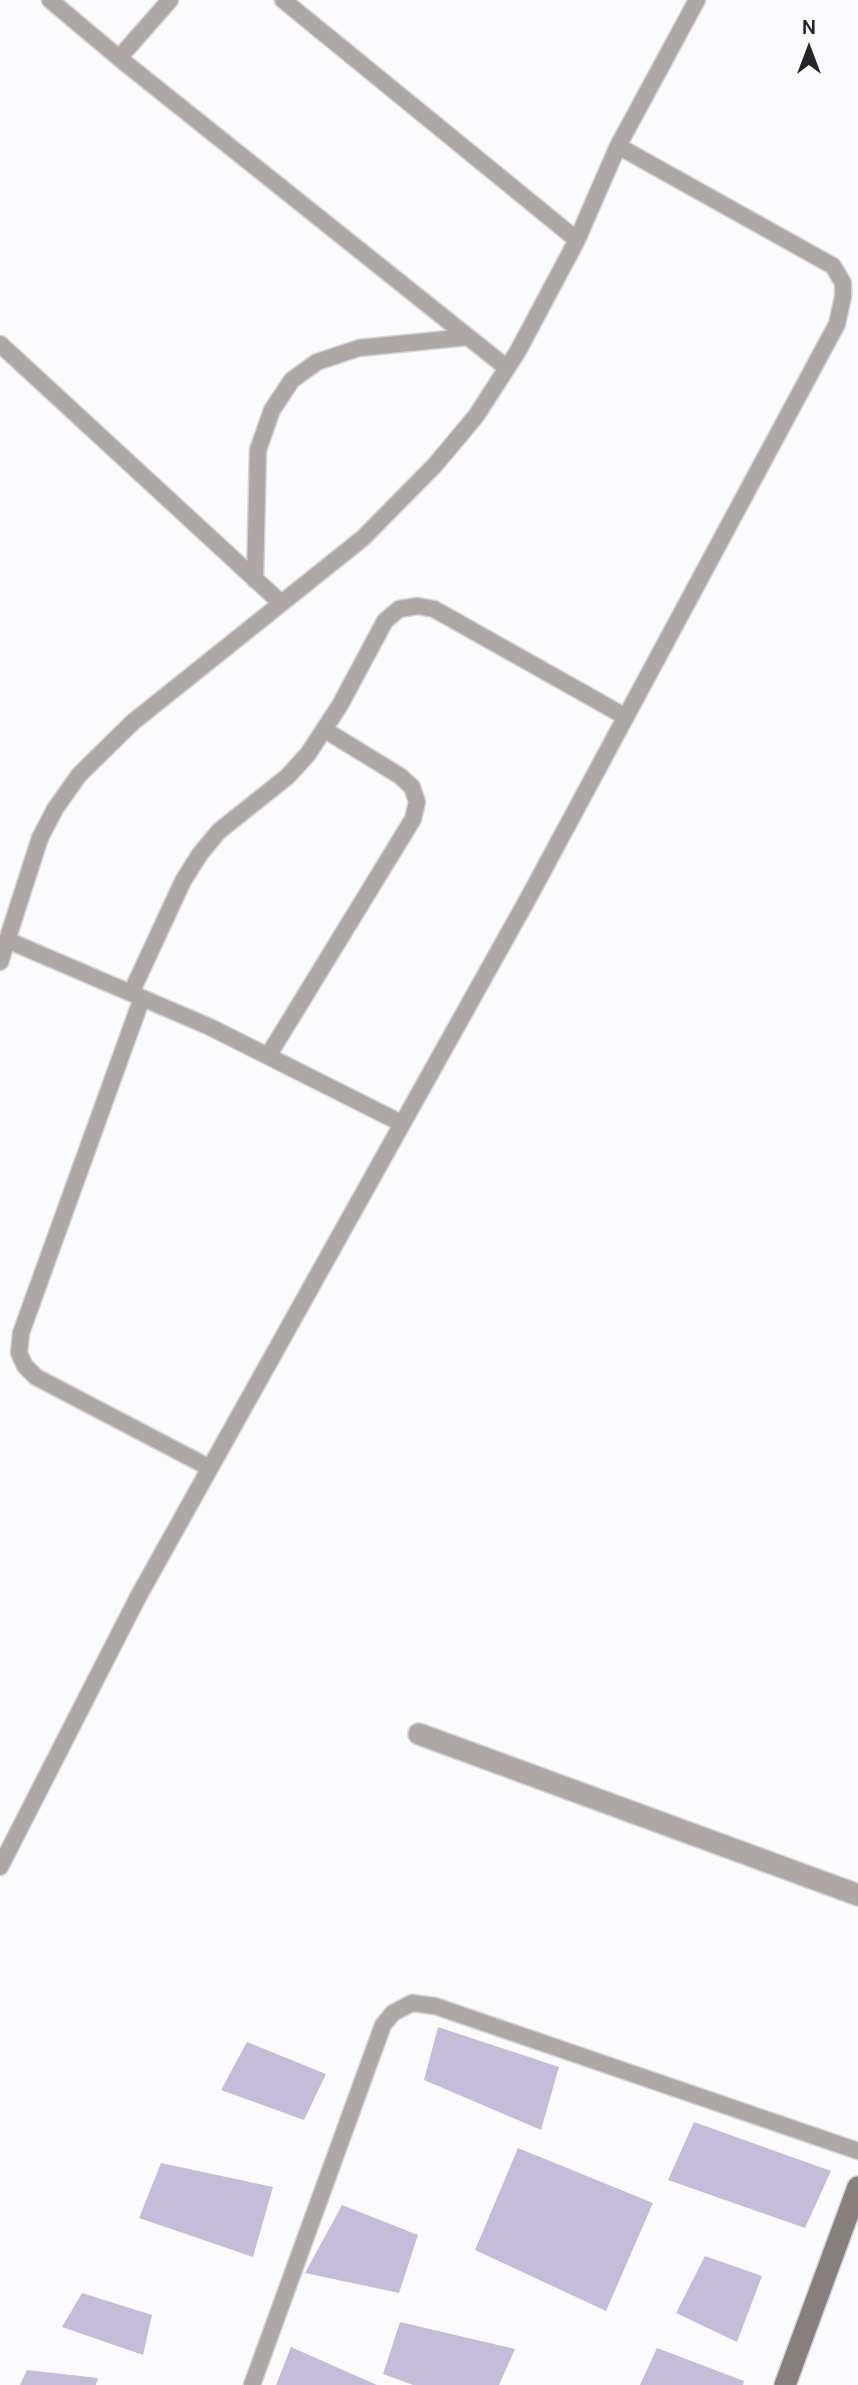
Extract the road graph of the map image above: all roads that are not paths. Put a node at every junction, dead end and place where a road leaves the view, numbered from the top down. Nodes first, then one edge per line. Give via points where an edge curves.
1 (50, 0) edge
2 (170, 0) edge
3 (283, 0) edge
4 (697, 0) edge
5 (119, 58) junction
6 (618, 146) junction
7 (577, 240) junction
8 (468, 337) junction
9 (0, 344) edge
10 (507, 368) junction
11 (255, 580) junction
12 (281, 603) junction
13 (626, 717) junction
14 (325, 730) junction
15 (7, 940) junction
16 (0, 962) edge
17 (136, 995) junction
18 (268, 1056) junction
19 (401, 1123) junction
20 (210, 1468) junction
21 (419, 1734) dead end
22 (0, 1867) edge
23 (858, 1895) edge
24 (858, 2151) edge
25 (857, 2191) edge
26 (251, 2385) edge
27 (785, 2385) edge

1 - 5 lane
2 - 5 lane
3 - 7 lane
4 - 6 lane
5 - 8 lane
6 - 7 lane
6 - 13 lane via 833,266 843,283 837,324 817,365
7 - 10 lane
8 - 10 lane
8 - 11 lane via 359,348 317,362 292,380 272,410 258,450
9 - 11 lane
10 - 12 lane via 476,416 435,465 363,538
11 - 12 lane
12 - 15 lane via 133,722 79,775 40,838
13 - 14 lane via 434,609 418,606 399,609 385,621
13 - 19 lane
14 - 17 lane via 287,777 219,831 200,854 183,881
14 - 18 lane via 412,787 417,802 414,820
15 - 16 lane
15 - 17 lane
17 - 18 lane
17 - 20 lane via 19,1353 36,1377
18 - 19 lane
19 - 20 lane
20 - 22 lane via 138,1597
21 - 23 street
24 - 26 lane via 435,2006 412,2003 393,2013 383,2025
25 - 27 street

